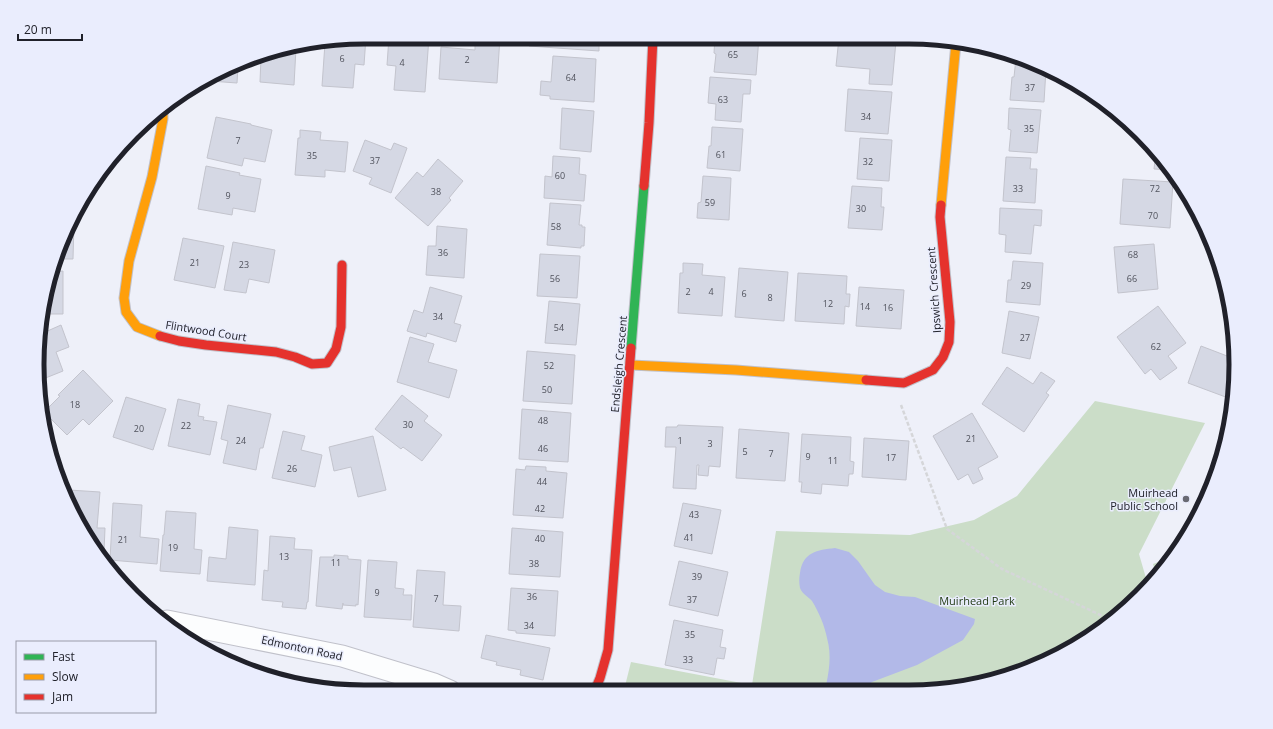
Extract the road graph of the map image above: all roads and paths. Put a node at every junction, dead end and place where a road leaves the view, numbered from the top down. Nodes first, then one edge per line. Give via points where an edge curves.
1 (653, 44) edge
2 (956, 48) edge
3 (163, 115) edge
4 (342, 265) dead end
5 (631, 365) junction
6 (892, 382) junction
7 (1106, 618) edge
8 (174, 622) edge
9 (433, 685) edge
10 (597, 685) edge

1 - 5 street, Endsleigh Crescent via 650,123
2 - 6 street, Ipswich Crescent via 940,217 950,322 949,342 934,370 904,383
3 - 4 street, Flintwood Court via 152,178 129,261 124,298 126,312 137,327 158,336 180,341 276,352 312,364 326,363 336,349 341,327
5 - 6 street, Ipswich Crescent
5 - 10 street, Endsleigh Crescent via 608,650
6 - 7 path via 947,529 1002,569
8 - 9 street, Edmonton Road via 342,656

